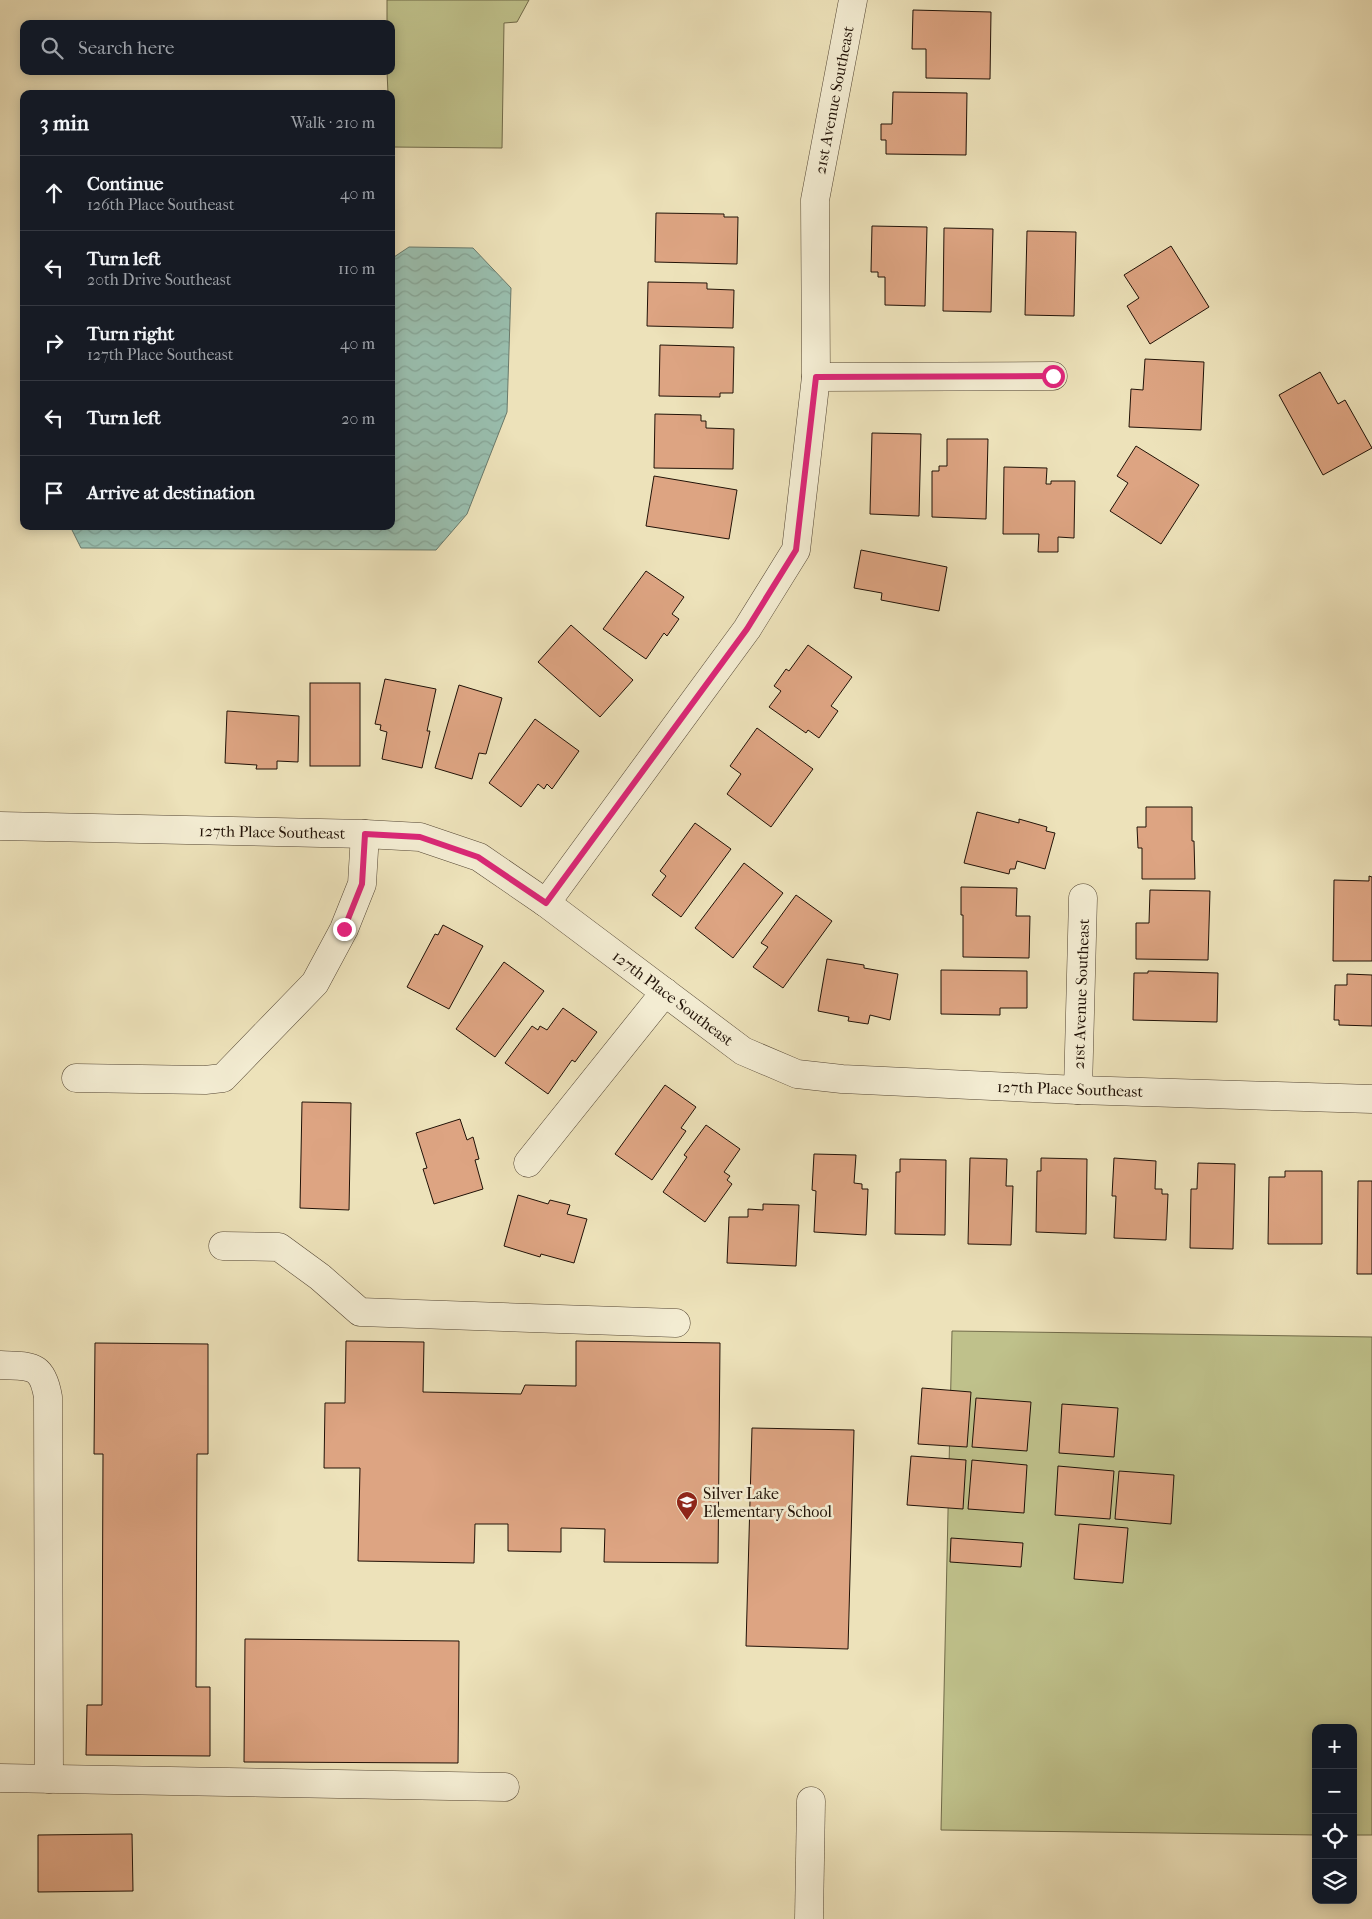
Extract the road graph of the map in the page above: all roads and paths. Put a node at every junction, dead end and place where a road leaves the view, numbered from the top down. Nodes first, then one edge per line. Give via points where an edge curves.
1 (853, 0) edge
2 (1053, 376) dead end
3 (816, 377) junction
4 (0, 826) edge
5 (365, 834) junction
6 (1083, 898) dead end
7 (546, 903) junction
8 (665, 992) junction
9 (76, 1078) dead end
10 (1078, 1090) junction
11 (1372, 1099) edge
12 (528, 1163) dead end
13 (223, 1246) dead end
14 (676, 1323) dead end
15 (0, 1365) edge
16 (0, 1778) edge
17 (49, 1778) junction
18 (505, 1787) dead end
19 (811, 1801) dead end
20 (809, 1919) edge

1 - 3 street, 21st Avenue Southeast via 815,200
2 - 3 street
3 - 7 street, 21st Avenue Southeast via 796,550 747,629
4 - 5 street, 127th Place Southeast
5 - 7 street, 127th Place Southeast via 420,837 478,857
5 - 9 street via 362,884 344,929 315,984 223,1078
6 - 10 street, 21st Avenue Southeast
7 - 8 street, 127th Place Southeast
8 - 10 street, 127th Place Southeast via 744,1051 797,1074
8 - 12 street
10 - 11 street, 127th Place Southeast
13 - 14 street via 279,1248 320,1277 360,1312
15 - 17 street via 36,1368 46,1382 48,1397
16 - 17 street
17 - 18 street
19 - 20 street

